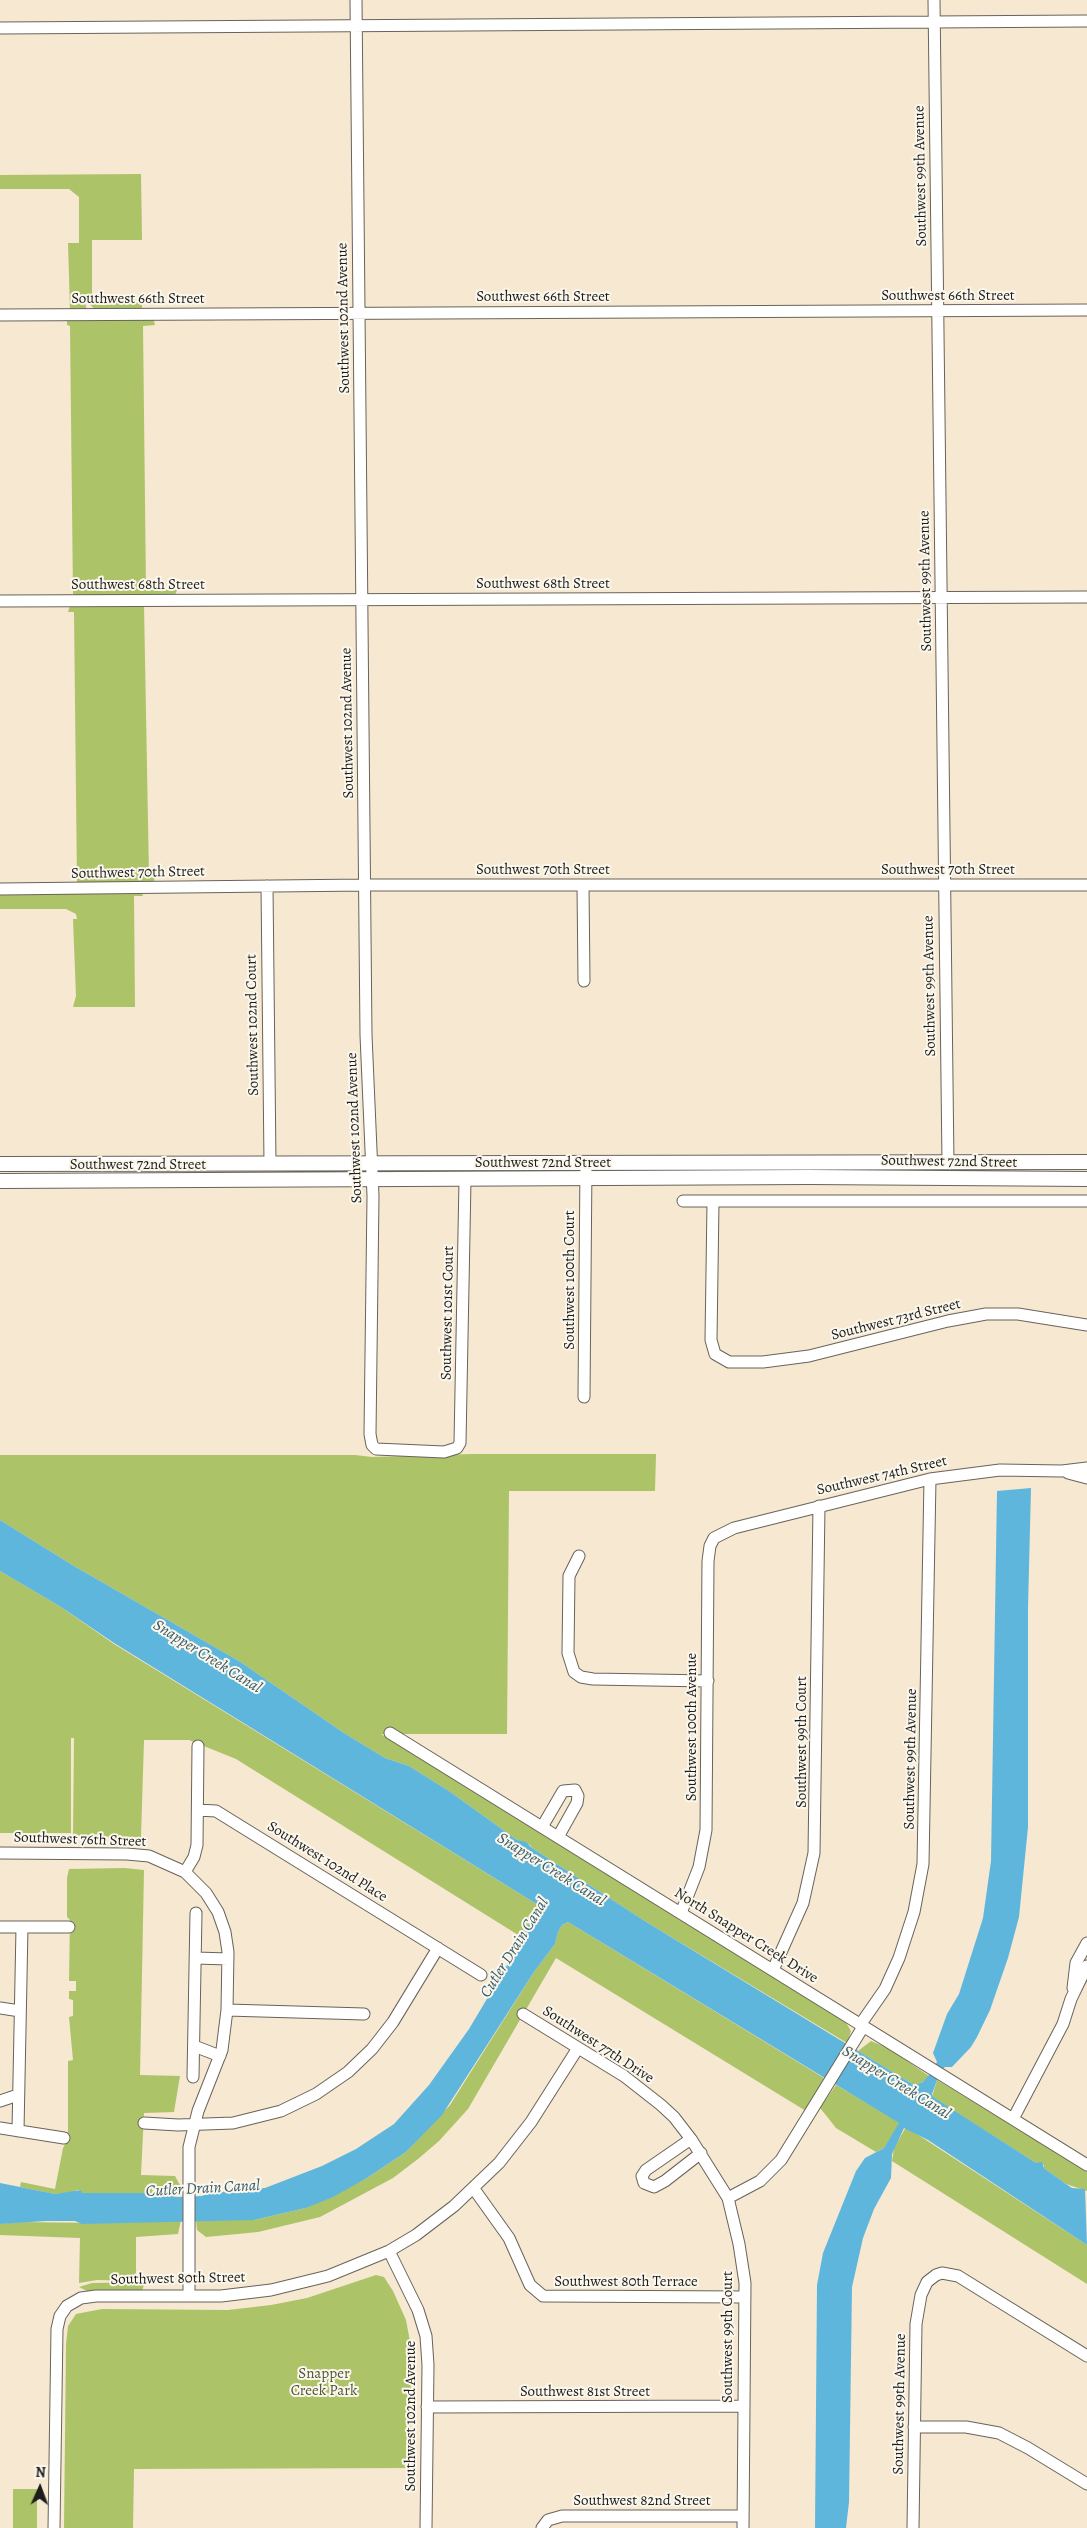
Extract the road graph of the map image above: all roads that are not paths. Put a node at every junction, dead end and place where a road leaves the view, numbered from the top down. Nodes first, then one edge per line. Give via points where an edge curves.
1 (356, 0) edge
2 (934, 0) edge
3 (1087, 21) edge
4 (934, 22) junction
5 (356, 25) junction
6 (0, 28) edge
7 (1087, 310) edge
8 (937, 311) junction
9 (359, 312) junction
10 (0, 315) edge
11 (1087, 597) edge
12 (941, 598) junction
13 (362, 600) junction
14 (0, 601) edge
15 (365, 885) junction
16 (583, 885) junction
17 (943, 885) junction
18 (1087, 885) edge
19 (267, 886) junction
20 (0, 889) edge
21 (584, 981) dead end
22 (715, 1162) junction
23 (808, 1162) junction
24 (948, 1162) junction
25 (1087, 1162) edge
26 (370, 1163) junction
27 (586, 1163) junction
28 (0, 1164) edge
29 (126, 1164) junction
30 (270, 1164) junction
31 (809, 1177) junction
32 (948, 1178) junction
33 (585, 1179) junction
34 (715, 1179) junction
35 (1087, 1179) edge
36 (372, 1180) junction
37 (465, 1180) junction
38 (0, 1181) edge
39 (95, 1181) junction
40 (1087, 1201) edge
41 (683, 1202) dead end
42 (713, 1202) junction
43 (1087, 1325) edge
44 (584, 1397) dead end
45 (459, 1446) joint
46 (1087, 1468) edge
47 (1062, 1471) junction
48 (1087, 1478) edge
49 (930, 1479) junction
50 (819, 1506) junction
51 (714, 1538) joint
52 (580, 1556) dead end
53 (708, 1681) junction
54 (390, 1733) dead end
55 (198, 1746) dead end
56 (198, 1810) junction
57 (542, 1827) junction
58 (558, 1837) junction
59 (0, 1853) edge
60 (185, 1872) junction
61 (196, 1913) dead end
62 (681, 1913) junction
63 (0, 1927) edge
64 (22, 1927) junction
65 (70, 1927) dead end
66 (1087, 1943) edge
67 (438, 1948) junction
68 (196, 1958) junction
69 (228, 1958) junction
70 (1087, 1966) edge
71 (772, 1970) junction
72 (481, 1975) dead end
73 (1071, 1999) junction
74 (0, 2008) edge
75 (227, 2010) junction
76 (20, 2011) junction
77 (364, 2014) dead end
78 (523, 2014) dead end
79 (862, 2026) junction
80 (194, 2046) junction
81 (578, 2048) junction
82 (220, 2056) junction
83 (193, 2077) dead end
84 (18, 2095) junction
85 (0, 2101) edge
86 (1013, 2120) junction
87 (144, 2123) dead end
88 (194, 2125) junction
89 (0, 2128) edge
90 (18, 2132) junction
91 (64, 2138) dead end
92 (691, 2139) junction
93 (701, 2153) junction
94 (1087, 2165) edge
95 (474, 2189) junction
96 (728, 2198) junction
97 (389, 2252) junction
98 (189, 2296) junction
99 (745, 2297) junction
100 (1087, 2356) edge
101 (744, 2406) junction
102 (427, 2408) junction
103 (914, 2427) junction
104 (1087, 2484) edge
105 (743, 2516) junction
106 (542, 2526) edge
107 (54, 2528) edge
108 (426, 2528) edge
109 (743, 2528) edge
110 (913, 2528) edge

1 - 5 street, Southwest 102nd Avenue
2 - 4 street, Southwest 99th Avenue
3 - 4 street
4 - 5 street
4 - 8 street, Southwest 99th Avenue
5 - 6 street
5 - 9 street, Southwest 102nd Avenue
7 - 8 street, Southwest 66th Street
8 - 9 street, Southwest 66th Street
8 - 12 street, Southwest 99th Avenue
9 - 10 street, Southwest 66th Street
9 - 13 street, Southwest 102nd Avenue
11 - 12 street, Southwest 68th Street
12 - 13 street, Southwest 68th Street
12 - 17 street, Southwest 99th Avenue
13 - 14 street, Southwest 68th Street
13 - 15 street, Southwest 102nd Avenue
15 - 16 street, Southwest 70th Street
15 - 19 street, Southwest 70th Street
15 - 26 street, Southwest 102nd Avenue
16 - 17 street, Southwest 70th Street
16 - 21 street
17 - 18 street, Southwest 70th Street
17 - 24 street, Southwest 99th Avenue
19 - 20 street, Southwest 70th Street
19 - 30 street, Southwest 102nd Court
22 - 23 main road, Southwest 72nd Street
22 - 27 main road, Southwest 72nd Street
22 - 34 main road
23 - 24 main road, Southwest 72nd Street
23 - 31 main road
24 - 25 main road, Southwest 72nd Street
24 - 32 main road
26 - 27 main road, Southwest 72nd Street
26 - 30 main road, Southwest 72nd Street
26 - 36 street, Southwest 102nd Avenue
27 - 33 street, Southwest 100th Court
28 - 29 main road, Southwest 72nd Street
29 - 30 main road, Southwest 72nd Street
29 - 39 main road
31 - 32 main road, Southwest 72nd Street
31 - 34 main road, Southwest 72nd Street
32 - 35 main road, Southwest 72nd Street
33 - 34 main road, Southwest 72nd Street
33 - 37 main road, Southwest 72nd Street
33 - 44 street, Southwest 100th Court
36 - 37 main road, Southwest 72nd Street
36 - 39 main road, Southwest 72nd Street
36 - 45 street, Southwest 102nd Avenue via 372,1445 376,1449 399,1452 444,1452
37 - 45 street, Southwest 101st Court via 462,1431
38 - 39 main road, Southwest 72nd Street
40 - 42 street
41 - 42 street
42 - 43 street, Southwest 73rd Street via 711,1340 715,1354 724,1360 736,1363 809,1356 986,1314 1024,1314
46 - 47 street, Southwest 74th Street
47 - 48 street, Southwest 74th Street
47 - 49 street, Southwest 74th Street via 1000,1470
49 - 50 street, Southwest 74th Street
49 - 79 street, Southwest 99th Avenue via 923,1864 905,1942 886,1989
50 - 51 street, Southwest 74th Street via 734,1528
50 - 71 street, Southwest 99th Court via 814,1853 803,1903
51 - 53 street, Southwest 100th Avenue via 708,1561
52 - 53 street via 569,1576 568,1654 577,1675
53 - 62 street, Southwest 100th Avenue via 705,1836 699,1867
54 - 57 street, North Snapper Creek Drive
55 - 56 street
56 - 60 street via 196,1851
56 - 67 street, Southwest 102nd Place via 216,1811
57 - 58 street, North Snapper Creek Drive
57 - 58 street via 563,1791 574,1790 578,1802
58 - 62 street, North Snapper Creek Drive
59 - 60 street, Southwest 76th Street via 138,1854 161,1860
60 - 69 street via 206,1893 218,1912 225,1932
61 - 68 street
62 - 71 street, North Snapper Creek Drive
63 - 64 street
64 - 65 street
64 - 76 street
66 - 73 street via 1076,1963
67 - 72 street, Southwest 102nd Place
67 - 88 street via 386,2033 338,2080 305,2100 267,2115 233,2123
68 - 69 street
68 - 80 street
69 - 75 street
70 - 73 street
71 - 79 street, North Snapper Creek Drive
73 - 86 street via 1063,2024
74 - 76 street
75 - 77 street
75 - 82 street
76 - 84 street
78 - 81 street, Southwest 77th Drive
79 - 86 street, North Snapper Creek Drive
79 - 96 street, Southwest 99th Avenue via 775,2168 760,2181
80 - 82 street
80 - 83 street
81 - 92 street, Southwest 77th Drive via 646,2093 674,2117
81 - 95 street, Southwest 80th Street via 513,2146
82 - 88 street
84 - 85 street
84 - 90 street
86 - 94 street, North Snapper Creek Drive
87 - 88 street
88 - 98 street via 189,2152
89 - 90 street
90 - 91 street
92 - 93 street, Southwest 77th Drive
92 - 93 street via 644,2172 644,2183 654,2187 665,2182
93 - 96 street, Southwest 77th Drive
95 - 97 street, Southwest 80th Street via 433,2223
95 - 99 street, Southwest 80th Terrace via 503,2228 527,2279 538,2294 548,2297
96 - 99 street, Southwest 99th Court via 742,2256
97 - 98 street, Southwest 80th Street via 328,2276 288,2287 239,2294
97 - 102 street, Southwest 102nd Avenue via 424,2328
98 - 107 street, Southwest 80th Street via 96,2296 81,2298 63,2310 57,2329
99 - 101 street, Southwest 99th Court
100 - 103 street, Southwest 99th Avenue via 958,2276 936,2275 928,2282 922,2295 916,2324
101 - 102 street, Southwest 81st Street
101 - 105 street, Southwest 99th Court
102 - 108 street, Southwest 102nd Avenue
103 - 104 street via 966,2427 999,2433
103 - 110 street, Southwest 99th Avenue
105 - 106 street, Southwest 82nd Street via 562,2516 554,2517
105 - 109 street, Southwest 99th Court

